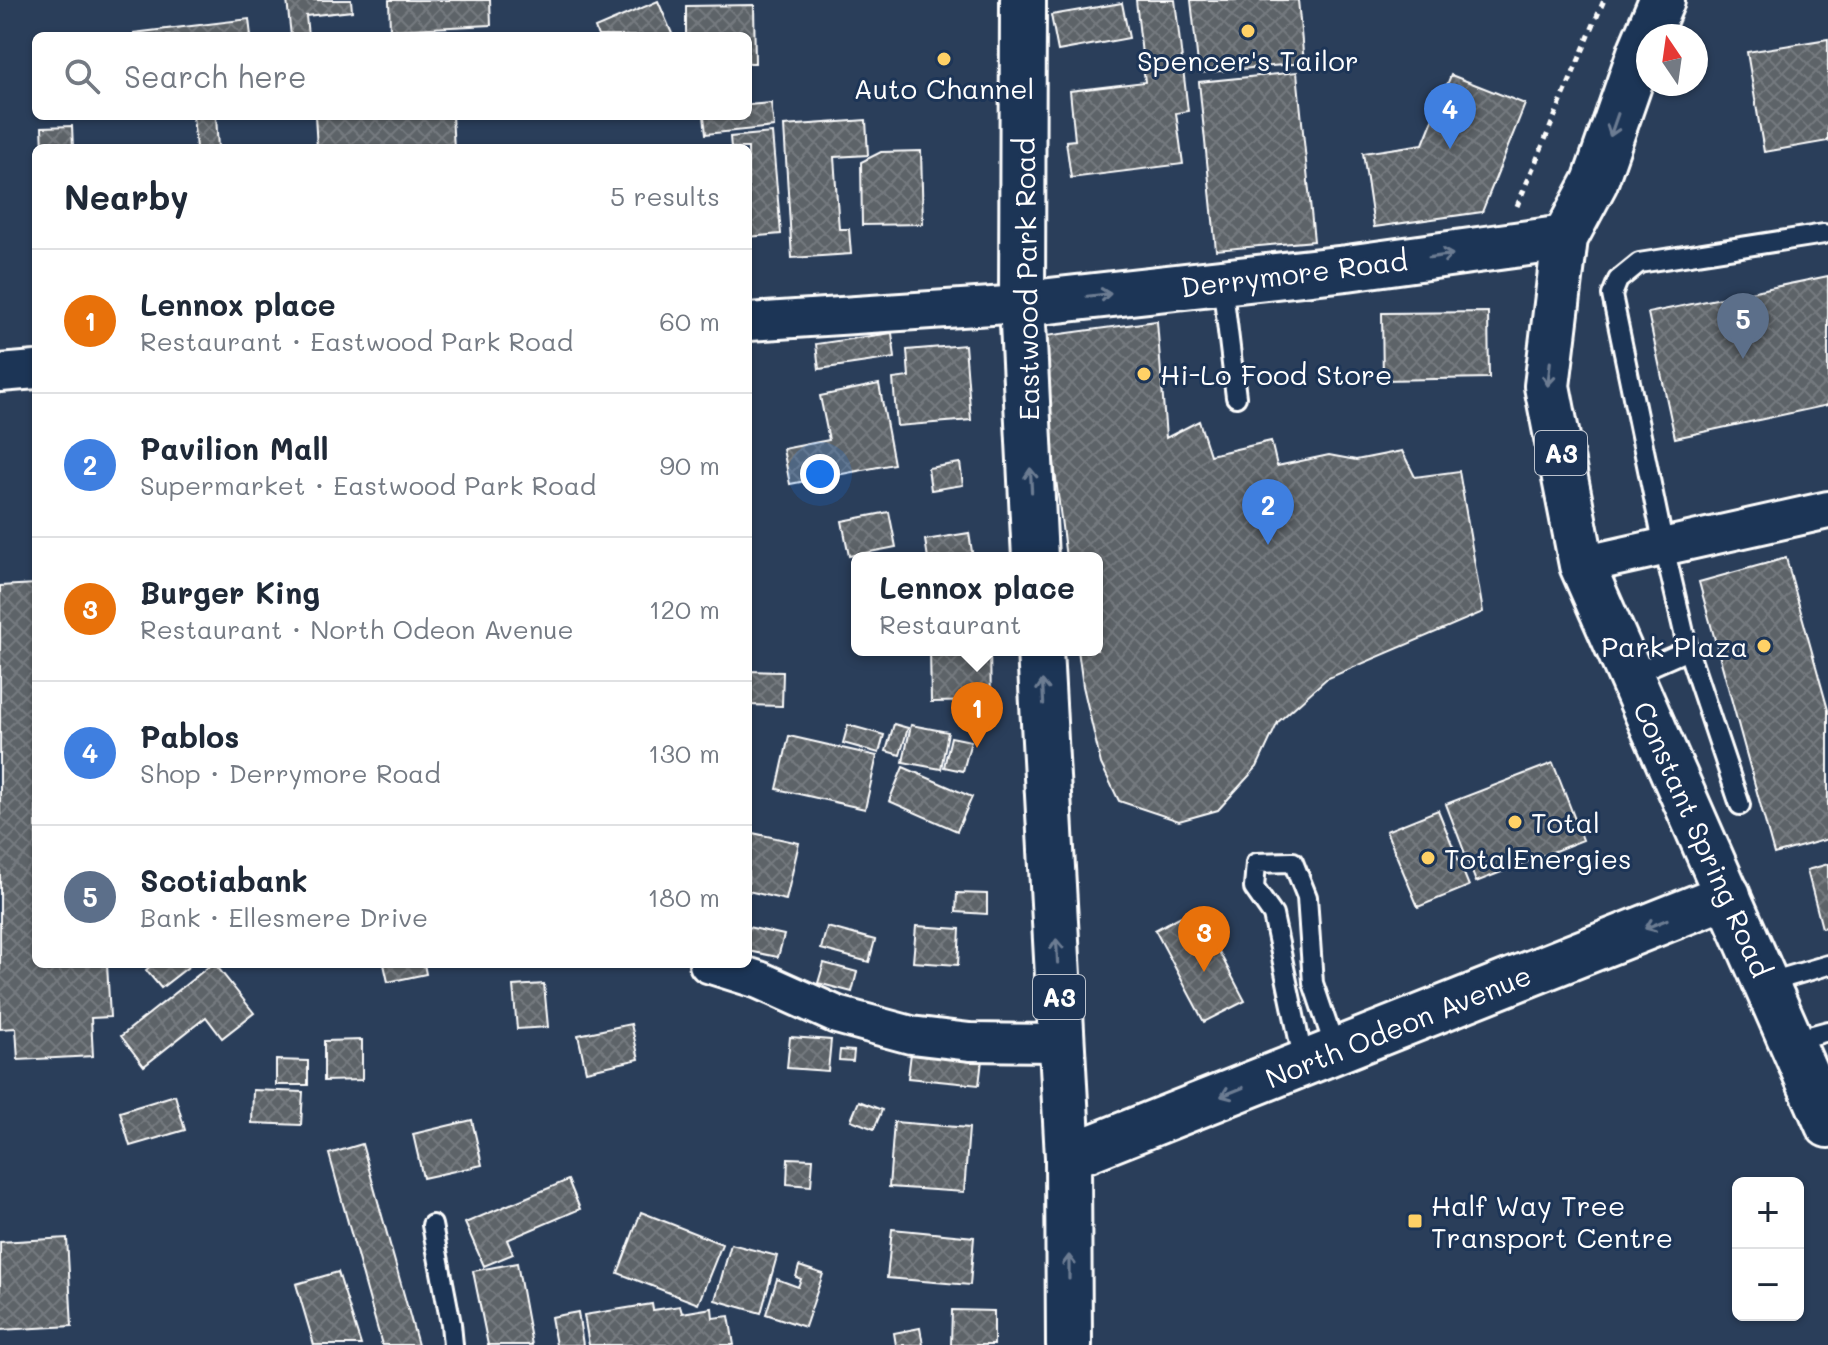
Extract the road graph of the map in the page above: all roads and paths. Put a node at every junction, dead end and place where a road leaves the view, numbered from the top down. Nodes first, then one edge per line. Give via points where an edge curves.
1 (1023, 0) edge
2 (1604, 0) edge
3 (1662, 0) edge
4 (1824, 234) dead end
5 (1565, 238) junction
6 (1500, 248) junction
7 (1222, 282) junction
8 (1022, 304) junction
9 (752, 322) edge
10 (32, 370) edge
11 (0, 373) edge
12 (1236, 397) dead end
13 (1828, 510) edge
14 (1664, 547) junction
15 (1035, 552) edge
16 (1582, 565) junction
17 (1688, 650) junction
18 (1040, 656) edge
19 (1631, 675) junction
20 (1740, 805) dead end
21 (1728, 895) junction
22 (1828, 965) edge
23 (721, 968) edge
24 (1766, 983) junction
25 (1810, 1036) edge
26 (1061, 1043) junction
27 (1320, 1057) junction
28 (1828, 1125) edge
29 (1068, 1157) junction
30 (432, 1225) dead end
31 (453, 1345) edge
32 (1069, 1345) edge

1 - 8 main road, Eastwood Park Road
2 - 6 path
3 -> 5 main road, Constant Spring Road / A3 via 1595,182
4 - 14 lane via 1639,263 1618,280 1612,295
5 - 6 main road, Derrymore Road
5 -> 16 main road, Constant Spring Road / A3 via 1547,386
7 -> 6 main road, Derrymore Road
8 -> 7 main road, Derrymore Road
7 - 12 lane
8 - 9 street
15 -> 8 main road, Eastwood Park Road
10 - 11 street
13 - 14 street
14 - 16 street
14 - 17 lane
16 - 19 main road, Constant Spring Road / A3
17 - 19 lane
17 - 20 lane
26 -> 18 main road, A3
19 - 21 main road, Constant Spring Road / A3
21 - 24 main road, Constant Spring Road / A3
21 -> 27 main road, North Odeon Avenue
22 - 24 lane
23 - 26 street via 837,1015 911,1035
24 - 25 main road, Constant Spring Road / A3
25 - 28 main road, Constant Spring Road / A3
26 - 29 main road, A3
27 - 27 lane via 1307,897 1293,862 1256,863 1254,888 1273,915
27 -> 29 main road, North Odeon Avenue
32 -> 29 main road, A3
30 - 31 lane

